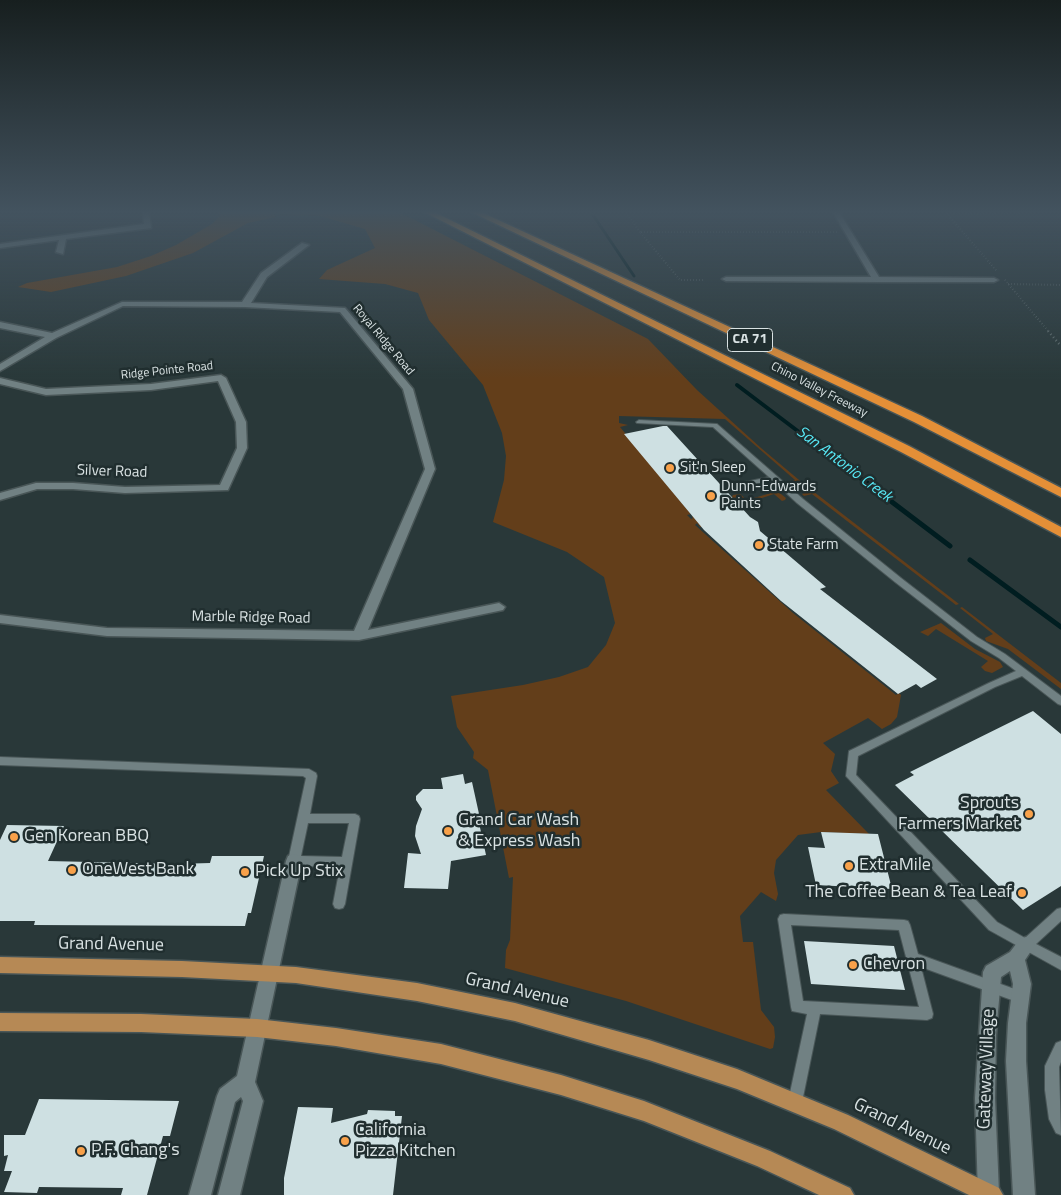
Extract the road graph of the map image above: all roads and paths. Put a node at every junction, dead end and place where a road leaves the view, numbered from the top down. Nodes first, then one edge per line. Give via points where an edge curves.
1 (274, 268) edge
2 (542, 268) edge
3 (594, 268) edge
4 (670, 268) edge
5 (870, 268) edge
6 (726, 279) dead end
7 (998, 279) joint
8 (704, 280) dead end
9 (877, 280) junction
10 (1008, 284) junction
11 (1061, 284) edge
12 (245, 305) junction
13 (0, 325) edge
14 (53, 336) junction
15 (1061, 346) edge
16 (0, 368) edge
17 (0, 381) edge
18 (639, 422) dead end
19 (773, 478) junction
20 (744, 486) dead end
21 (224, 488) joint
22 (1061, 494) edge
23 (0, 497) edge
24 (1061, 533) edge
25 (499, 607) dead end
26 (0, 619) edge
27 (359, 636) junction
28 (1023, 672) junction
29 (1061, 701) edge
30 (0, 761) edge
31 (303, 818) junction
32 (294, 861) junction
33 (347, 862) junction
34 (339, 904) dead end
35 (1061, 913) edge
36 (1021, 951) junction
37 (913, 958) junction
38 (1061, 964) edge
39 (0, 965) edge
40 (269, 973) junction
41 (990, 986) junction
42 (1020, 997) junction
43 (815, 1008) junction
44 (0, 1022) edge
45 (257, 1028) junction
46 (1061, 1048) edge
47 (245, 1082) junction
48 (795, 1102) junction
49 (1061, 1128) edge
50 (990, 1194) edge
51 (200, 1195) edge
52 (229, 1195) edge
53 (843, 1195) edge
54 (1024, 1195) edge

1 - 12 street via 264,275
2 - 24 highway, Chino Valley Freeway / CA 71 via 904,450
3 - 22 highway, Chino Valley Freeway / CA 71 via 918,419
4 - 8 path via 680,280
5 - 9 street
6 - 9 street
7 - 9 street
7 - 10 path
10 - 11 path
10 - 15 path
12 - 14 street, Royal Ridge Road via 122,304
12 - 27 street, Royal Ridge Road via 342,310 408,389 430,469
13 - 14 street
14 - 16 street, Royal Ridge Road
17 - 21 street, Ridge Pointe Road via 46,392 151,387 221,378 241,422 242,448
18 - 19 lane via 715,425
19 - 20 lane
19 - 28 lane via 974,639
21 - 23 street, Silver Road via 125,490 36,486
25 - 27 street, Marble Ridge Road
26 - 27 street, Marble Ridge Road via 107,632
28 - 29 lane
28 - 36 lane via 853,754 851,776 993,926
30 - 31 lane via 305,772 312,776
31 - 32 lane
31 - 33 lane via 355,819
32 - 33 lane
32 - 40 street
33 - 34 lane
35 - 36 lane
36 - 38 lane
36 - 41 street, Gateway Village via 992,972
36 - 42 street, Gateway Village
37 - 41 lane
37 - 43 lane via 927,1014
37 - 43 lane via 904,925 784,919 797,1007
39 - 40 main road, Grand Avenue
40 - 45 street
40 - 48 main road, Grand Avenue via 417,992 533,1017 691,1063
41 - 42 lane
41 - 50 street, Gateway Village via 985,1098
42 - 54 street, Gateway Village via 1016,1062
43 - 48 lane
44 - 45 main road
45 - 47 street
45 - 53 main road via 414,1049 561,1085 674,1122
46 - 49 lane via 1052,1066 1056,1119
47 - 51 street via 227,1096
47 - 52 street via 253,1101
48 - 50 main road, Grand Avenue

